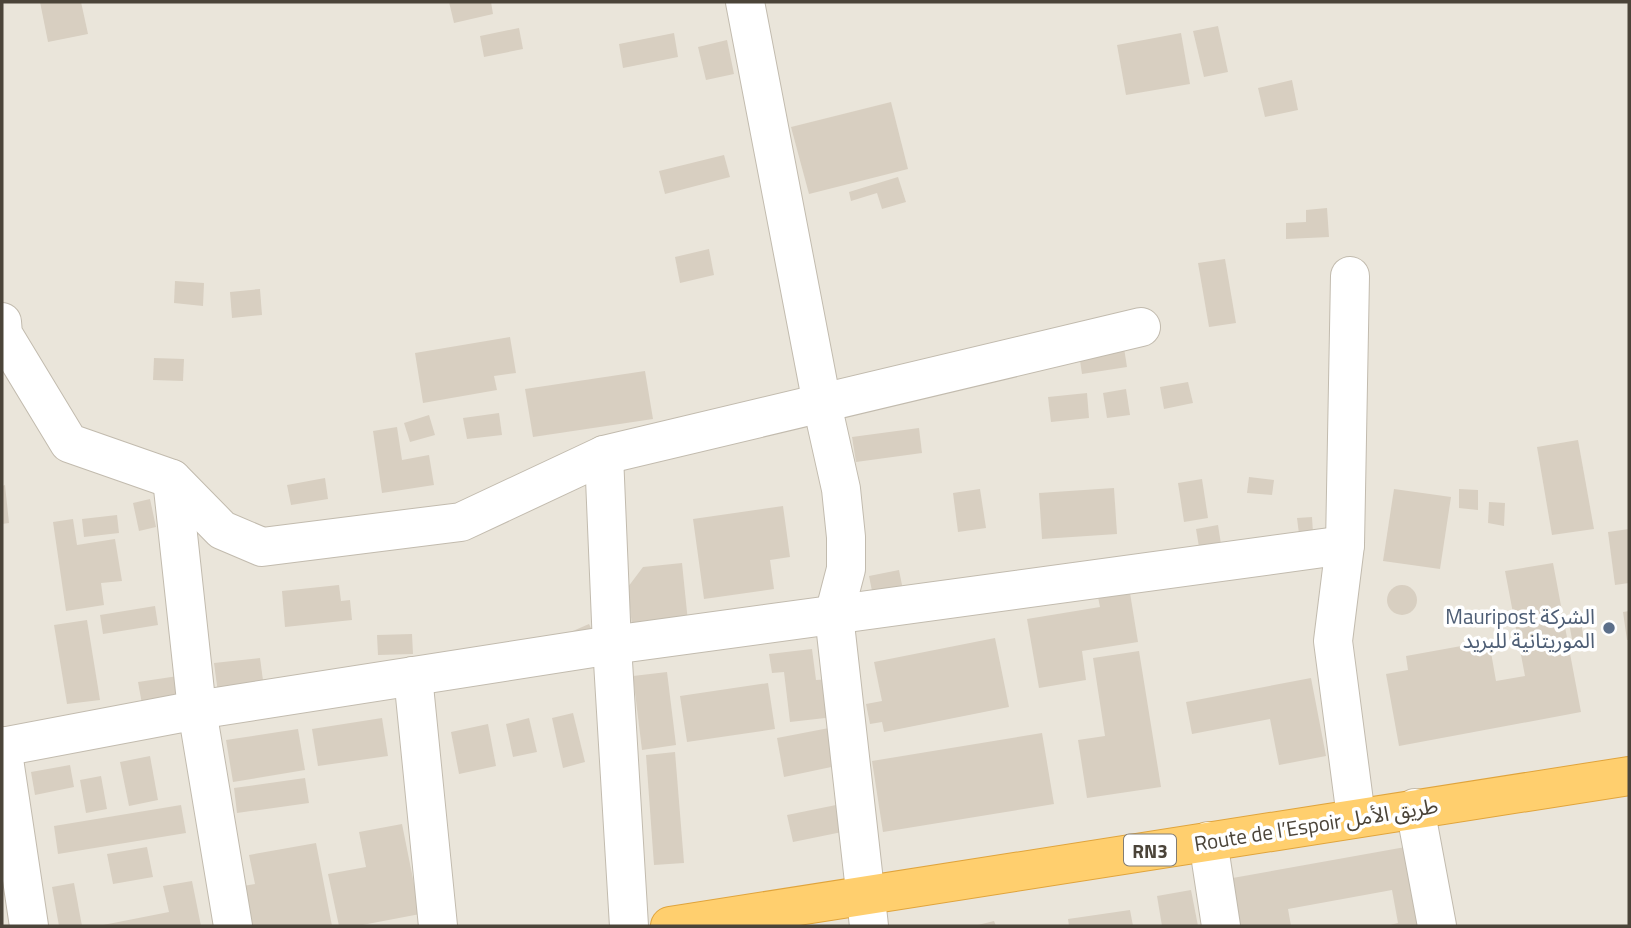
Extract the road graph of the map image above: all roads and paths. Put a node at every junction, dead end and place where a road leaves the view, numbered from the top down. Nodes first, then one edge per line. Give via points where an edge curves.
1 (745, 2) edge
2 (1350, 276) dead end
3 (1141, 327) dead end
4 (2, 330) edge
5 (822, 404) junction
6 (604, 455) junction
7 (172, 479) junction
8 (1345, 545) junction
9 (834, 615) junction
10 (612, 645) junction
11 (413, 676) junction
12 (197, 710) junction
13 (2, 746) edge
14 (1629, 776) edge
15 (1415, 808) junction
16 (1356, 817) junction
17 (1208, 841) junction
18 (867, 911) edge
19 (29, 926) edge
20 (233, 926) edge
21 (438, 926) edge
22 (629, 926) edge
23 (676, 926) edge
24 (1221, 926) edge
25 (1437, 926) edge

1 - 5 street
2 - 8 street
3 - 5 street
4 - 7 street via 69,443
5 - 6 street
5 - 9 street via 841,489 846,537 846,569
6 - 7 street via 461,522 262,547 222,530
6 - 10 street
7 - 12 street
8 - 9 street
8 - 16 street via 1333,640
9 - 10 street
9 - 18 street
10 - 11 street
10 - 22 street
11 - 12 street
11 - 21 street
12 - 13 street
12 - 20 street
13 - 19 street
14 - 15 highway, Route de l’Espoir طريق الأمل / RN3
15 - 16 highway, Route de l’Espoir طريق الأمل / RN3
15 - 25 street
16 - 17 highway, Route de l’Espoir طريق الأمل / RN3
17 - 18 highway, Route de l’Espoir طريق الأمل / RN3
17 - 24 street
18 - 23 highway, Route de l’Espoir طريق الأمل / RN3

